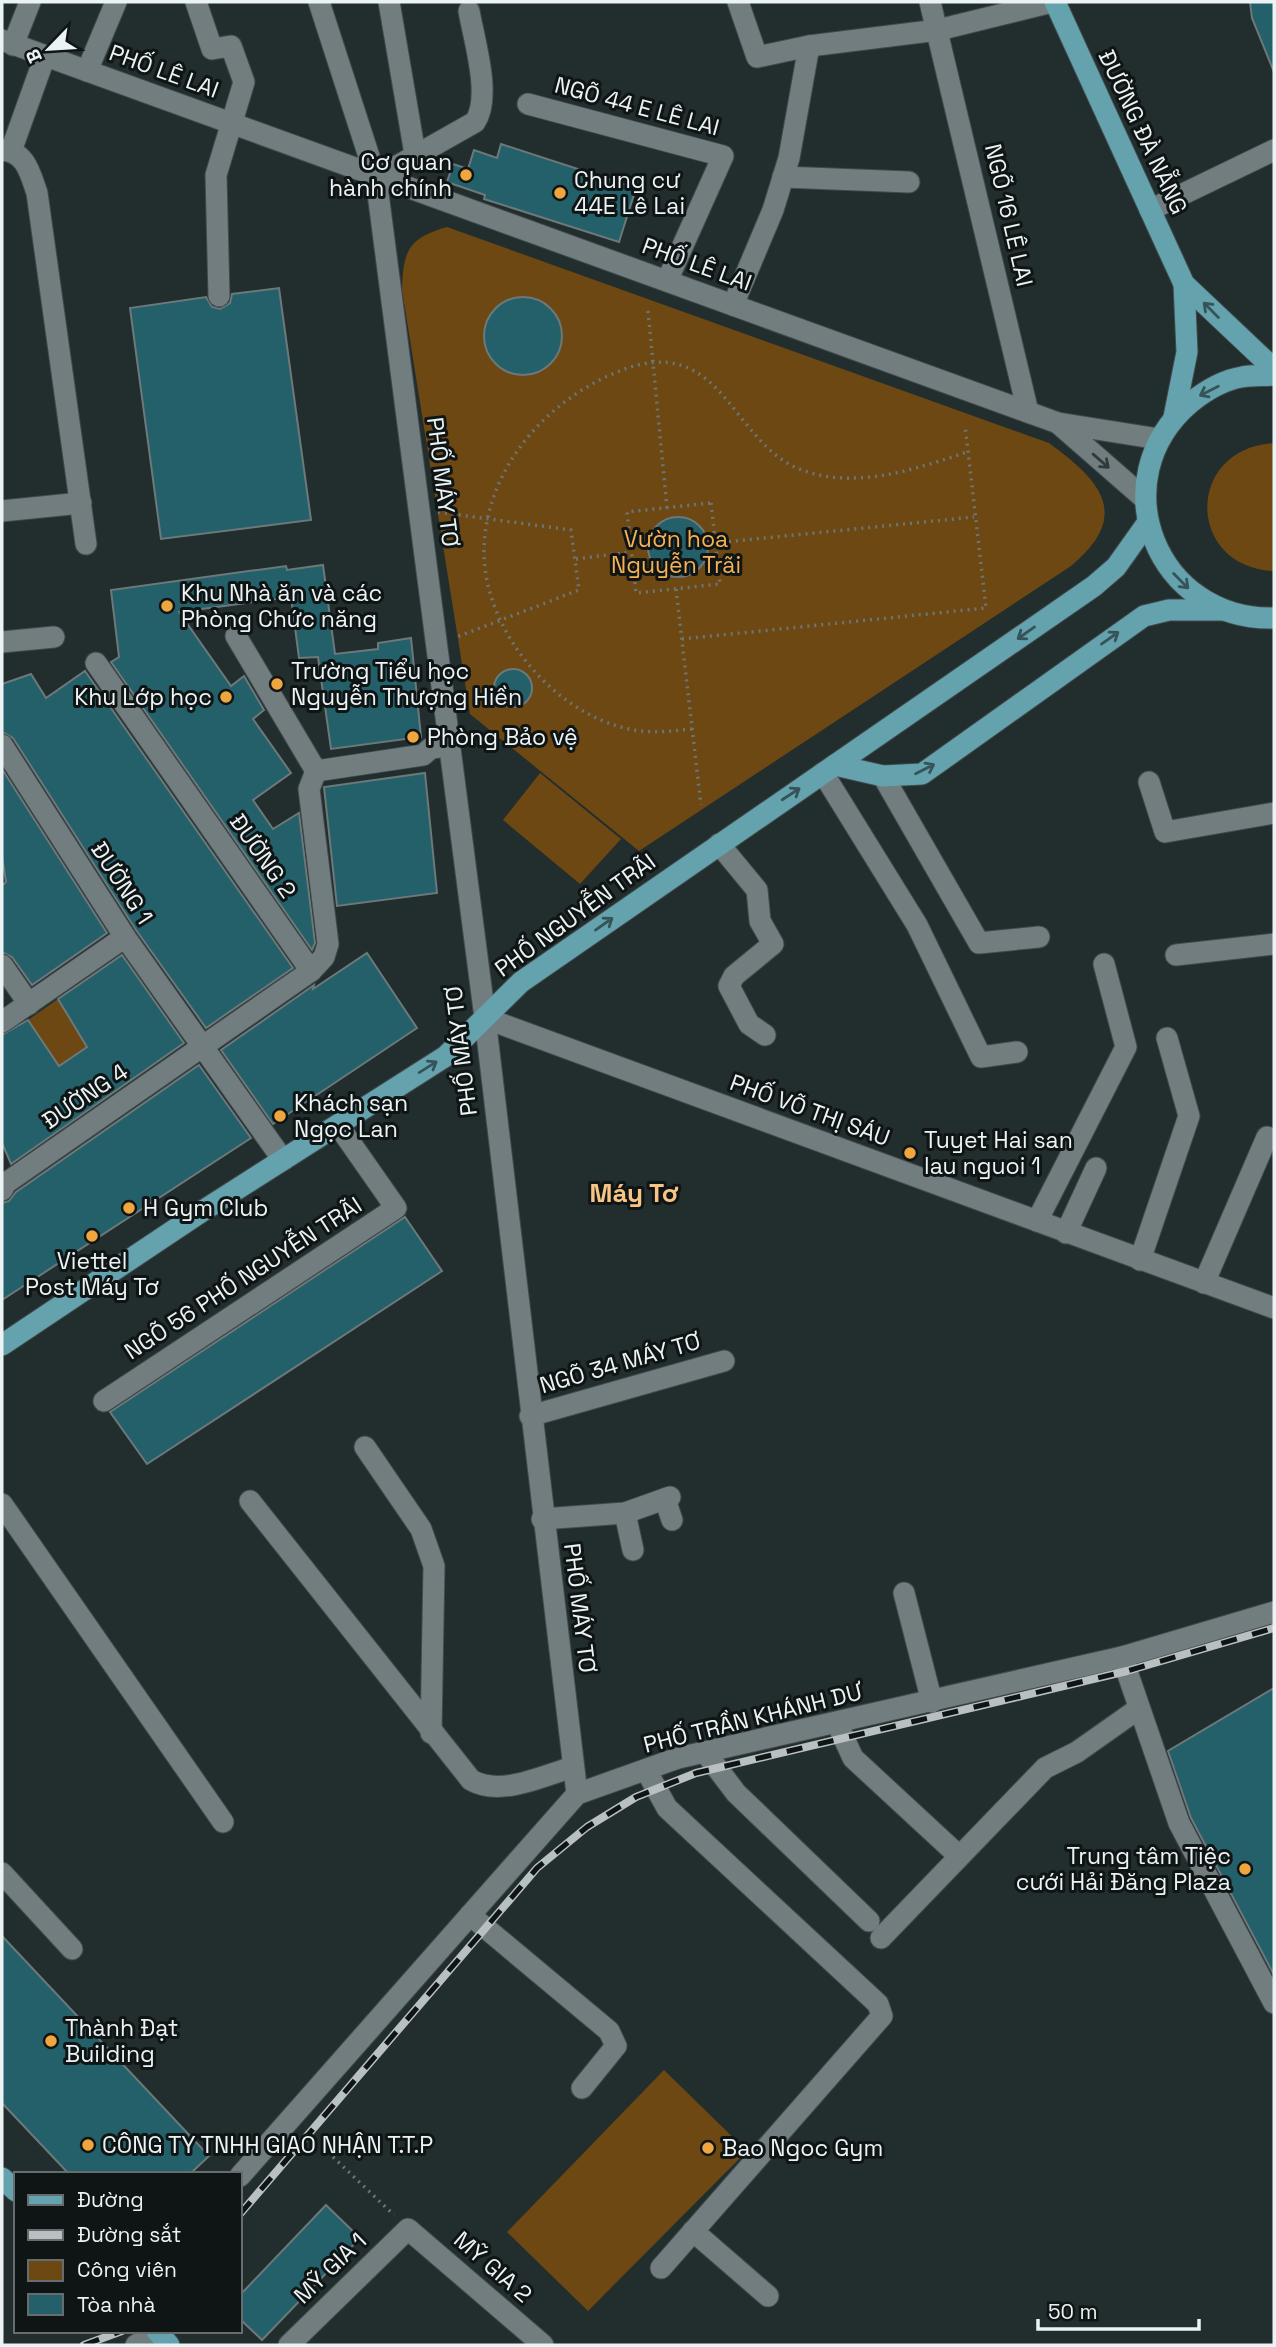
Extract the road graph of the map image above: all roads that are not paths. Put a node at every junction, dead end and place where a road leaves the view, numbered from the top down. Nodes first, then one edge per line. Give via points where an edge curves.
1 (30, 2) edge
2 (116, 2) edge
3 (196, 2) edge
4 (319, 2) edge
5 (389, 2) edge
6 (738, 2) edge
7 (930, 2) edge
8 (1053, 2) edge
9 (469, 11) dead end
10 (938, 30) junction
11 (8, 43) edge
12 (809, 46) junction
13 (45, 56) junction
14 (87, 71) junction
15 (528, 104) dead end
16 (230, 123) junction
17 (6, 150) edge
18 (1274, 150) edge
19 (415, 154) junction
20 (783, 177) junction
21 (376, 178) junction
22 (909, 182) dead end
23 (1150, 211) junction
24 (667, 281) junction
25 (1184, 284) junction
26 (219, 296) dead end
27 (733, 305) junction
28 (1274, 369) edge
29 (1274, 375) edge
30 (1028, 412) junction
31 (1174, 417) junction
32 (1058, 423) junction
33 (1159, 439) junction
34 (1145, 499) junction
35 (81, 503) junction
36 (2, 511) edge
37 (1148, 522) junction
38 (86, 544) dead end
39 (1221, 610) junction
40 (1274, 618) edge
41 (54, 636) dead end
42 (236, 636) dead end
43 (2, 642) edge
44 (96, 663) dead end
45 (2, 744) edge
46 (441, 747) junction
47 (829, 769) junction
48 (883, 776) junction
49 (313, 780) junction
50 (1149, 782) dead end
51 (1274, 813) edge
52 (719, 844) junction
53 (125, 937) junction
54 (1038, 937) dead end
55 (1274, 944) edge
56 (1176, 955) dead end
57 (1104, 964) dead end
58 (2, 965) edge
59 (311, 971) junction
60 (29, 1004) junction
61 (485, 1018) junction
62 (2, 1022) edge
63 (765, 1035) dead end
64 (1167, 1038) dead end
65 (203, 1047) junction
66 (1017, 1052) dead end
67 (338, 1125) junction
68 (1267, 1137) dead end
69 (284, 1160) junction
70 (1096, 1168) dead end
71 (3, 1182) edge
72 (1037, 1220) junction
73 (1066, 1233) junction
74 (1140, 1260) junction
75 (1204, 1283) junction
76 (1274, 1308) edge
77 (2, 1345) edge
78 (724, 1361) dead end
79 (104, 1401) dead end
80 (530, 1416) junction
81 (365, 1447) dead end
82 (250, 1501) dead end
83 (2, 1504) edge
84 (625, 1513) junction
85 (542, 1519) junction
86 (672, 1520) dead end
87 (633, 1550) dead end
88 (904, 1593) dead end
89 (1274, 1612) edge
90 (1122, 1657) junction
91 (932, 1702) junction
92 (1138, 1709) junction
93 (837, 1723) junction
94 (431, 1733) junction
95 (705, 1752) junction
96 (573, 1767) junction
97 (646, 1770) junction
98 (577, 1794) junction
99 (223, 1822) dead end
100 (959, 1856) junction
101 (2, 1873) edge
102 (470, 1915) junction
103 (72, 1949) dead end
104 (1274, 2003) edge
105 (582, 2088) dead end
106 (242, 2174) edge
107 (408, 2229) joint
108 (693, 2231) junction
109 (661, 2268) dead end
110 (768, 2296) dead end
111 (166, 2337) edge
112 (136, 2345) edge
113 (289, 2345) edge
114 (543, 2345) edge

1 - 11 street
2 - 14 street
3 - 16 street via 212,49 231,46 244,82
4 - 21 street, PHỐ MÁY TƠ
5 - 19 street
6 - 12 street via 757,57
7 - 10 street, NGÕ 16 LÊ LAI
8 - 10 street
8 - 23 main road, ĐƯỜNG ĐÀ NẴNG
9 - 19 street via 483,103 480,114 475,122
10 - 12 street
10 - 30 street, NGÕ 16 LÊ LAI
11 - 13 street, PHỐ LÊ LAI
12 - 20 street
13 - 14 street, PHỐ LÊ LAI
13 - 17 street
14 - 16 street, PHỐ LÊ LAI
15 - 24 street, NGÕ 44 E LÊ LAI via 723,156
16 - 21 street, PHỐ LÊ LAI
16 - 26 street via 216,175
17 - 35 street via 26,162 37,193
18 - 23 street
19 - 21 street
20 - 22 street
20 - 27 street
21 - 24 street, PHỐ LÊ LAI
21 - 46 street, PHỐ MÁY TƠ
23 - 25 main road, ĐƯỜNG ĐÀ NẴNG
24 - 27 street, PHỐ LÊ LAI
28 -> 25 main road, ĐƯỜNG ĐÀ NẴNG
25 - 31 main road, ĐƯỜNG ĐÀ NẴNG via 1187,352
27 - 30 street, PHỐ LÊ LAI
29 -> 31 main road via 1241,377 1205,391
30 - 32 street, PHỐ LÊ LAI
31 - 33 main road
32 - 33 street, PHỐ LÊ LAI
32 -> 34 street, PHỐ LÊ LAI
33 - 34 main road via 1148,469
34 - 37 main road
35 - 36 street
35 - 38 street
37 -> 39 main road via 1174,575
37 -> 47 main road, PHỐ NGUYỄN TRÃI via 1116,567 1094,586
39 - 40 main road
48 -> 39 main road via 922,774 1144,616 1169,610
41 - 43 street
42 - 49 street
44 - 59 street, ĐƯỜNG 2
45 - 53 street, ĐƯỜNG 1
46 - 49 street
46 - 61 street, PHỐ MÁY TƠ
47 - 48 main road
52 -> 47 main road, PHỐ NGUYỄN TRÃI
47 - 66 street via 917,925 981,1057
48 - 54 street via 979,943
49 - 59 street via 328,944 324,957
50 - 51 street via 1165,832
61 -> 52 main road, PHỐ NGUYỄN TRÃI via 521,982
52 - 63 street via 757,890 760,921 773,944 734,976 729,986 749,1024
53 - 60 street
53 - 65 street, ĐƯỜNG 1
55 - 56 street
57 - 72 street via 1126,1047
58 - 60 street
59 - 65 street
60 - 62 street
67 -> 61 main road, PHỐ NGUYỄN TRÃI via 446,1056
61 - 72 street, PHỐ VÕ THỊ SÁU
61 - 80 street, PHỐ MÁY TƠ
64 - 74 street via 1189,1116
65 - 69 street, ĐƯỜNG 1
65 - 71 street, ĐƯỜNG 4
67 - 69 main road, PHỐ NGUYỄN TRÃI
67 - 79 street, NGÕ 56 PHỐ NGUYỄN TRÃI via 396,1208
68 - 75 street
69 - 77 main road, PHỐ NGUYỄN TRÃI
70 - 73 street
72 - 73 street, PHỐ VÕ THỊ SÁU
73 - 74 street, PHỐ VÕ THỊ SÁU
74 - 75 street, PHỐ VÕ THỊ SÁU
75 - 76 street, PHỐ VÕ THỊ SÁU
78 - 80 street, NGÕ 34 MÁY TƠ
80 - 85 street, PHỐ MÁY TƠ
81 - 94 street via 421,1529 434,1566
82 - 94 street
83 - 99 street
84 - 85 street
84 - 86 street via 667,1498
84 - 87 street
85 - 96 street, PHỐ MÁY TƠ
88 - 91 street
89 - 90 street, PHỐ TRẦN KHÁNH DƯ
90 - 91 street, PHỐ TRẦN KHÁNH DƯ
90 - 92 street
91 - 93 street, PHỐ TRẦN KHÁNH DƯ
92 - 100 street via 1077,1752 1045,1768
92 - 104 street via 1179,1823
93 - 95 street, PHỐ TRẦN KHÁNH DƯ
93 - 100 street via 853,1758
94 - 96 street via 471,1780 483,1787 496,1788
95 - 97 street, PHỐ TRẦN KHÁNH DƯ
95 - 100 street via 736,1793 875,1930
96 - 98 street, PHỐ MÁY TƠ
97 - 98 street, PHỐ TRẦN KHÁNH DƯ
97 - 108 street via 667,1808 878,2004 882,2015
98 - 102 street, PHỐ TRẦN KHÁNH DƯ
101 - 103 street
102 - 105 street via 609,2031 616,2046
102 - 106 street, PHỐ TRẦN KHÁNH DƯ
107 - 113 street, MỸ GIA 1
107 - 114 street, MỸ GIA 2
108 - 109 street
108 - 110 street
111 - 112 street

